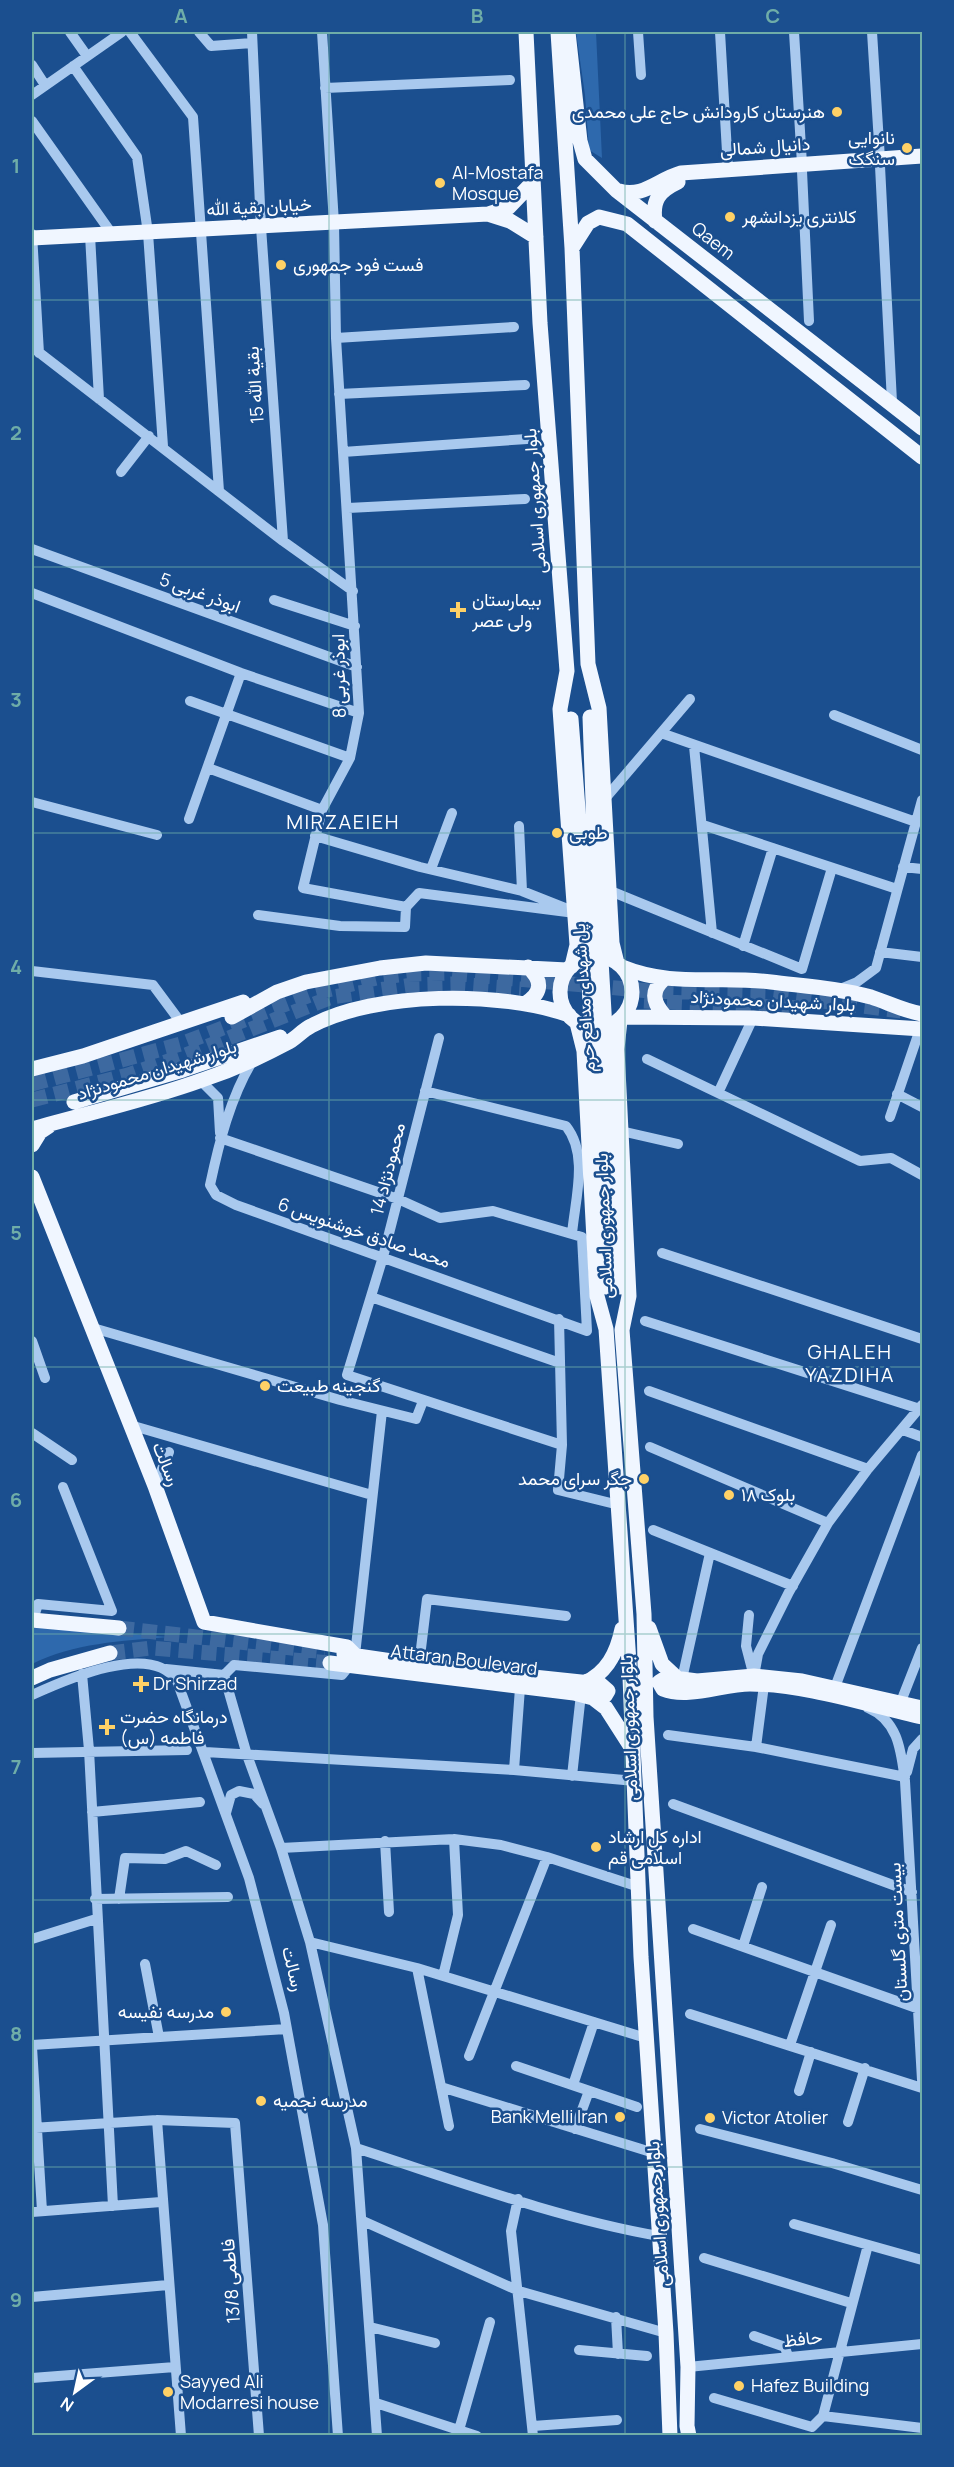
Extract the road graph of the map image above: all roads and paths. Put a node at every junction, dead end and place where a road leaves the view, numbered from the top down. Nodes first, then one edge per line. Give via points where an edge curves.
1 (70, 32) edge
2 (122, 32) edge
3 (130, 32) edge
4 (199, 32) edge
5 (252, 32) edge
6 (322, 32) edge
7 (526, 32) edge
8 (558, 32) edge
9 (568, 32) edge
10 (638, 32) edge
11 (720, 32) edge
12 (794, 32) edge
13 (872, 32) edge
14 (252, 43) junction
15 (87, 56) junction
16 (32, 65) edge
17 (73, 66) junction
18 (641, 75) dead end
19 (510, 80) dead end
20 (45, 85) junction
21 (325, 88) junction
22 (32, 95) edge
23 (32, 121) edge
24 (922, 156) edge
25 (880, 162) junction
26 (922, 163) edge
27 (802, 167) junction
28 (728, 169) junction
29 (692, 176) junction
30 (532, 183) junction
31 (616, 190) junction
32 (488, 214) junction
33 (655, 221) junction
34 (334, 223) junction
35 (261, 227) junction
36 (202, 229) junction
37 (148, 232) junction
38 (112, 234) junction
39 (90, 235) junction
40 (32, 236) edge
41 (536, 237) junction
42 (572, 248) junction
43 (809, 321) dead end
44 (514, 327) dead end
45 (336, 338) junction
46 (35, 350) edge
47 (525, 385) dead end
48 (339, 394) junction
49 (99, 399) junction
50 (892, 402) junction
51 (922, 428) edge
52 (149, 436) junction
53 (922, 436) edge
54 (527, 438) dead end
55 (163, 446) junction
56 (343, 452) junction
57 (918, 453) edge
58 (121, 472) dead end
59 (219, 491) junction
60 (525, 499) dead end
61 (348, 508) junction
62 (283, 541) junction
63 (32, 549) edge
64 (353, 591) junction
65 (32, 593) edge
66 (274, 600) dead end
67 (355, 626) junction
68 (588, 664) junction
69 (357, 667) junction
70 (567, 671) junction
71 (241, 673) junction
72 (690, 699) dead end
73 (190, 701) dead end
74 (359, 713) junction
75 (226, 714) junction
76 (834, 715) dead end
77 (661, 733) junction
78 (694, 746) junction
79 (922, 750) edge
80 (350, 758) junction
81 (208, 768) junction
82 (922, 800) edge
83 (603, 801) junction
84 (32, 802) edge
85 (322, 810) junction
86 (452, 813) dead end
87 (189, 819) dead end
88 (916, 822) junction
89 (703, 825) junction
90 (519, 826) dead end
91 (157, 835) dead end
92 (315, 836) junction
93 (773, 848) junction
94 (903, 867) junction
95 (832, 868) junction
96 (431, 869) junction
97 (922, 869) edge
98 (897, 889) junction
99 (609, 890) junction
100 (522, 891) junction
101 (406, 907) junction
102 (575, 913) junction
103 (258, 915) dead end
104 (712, 933) junction
105 (612, 943) junction
106 (577, 945) junction
107 (743, 946) junction
108 (880, 952) junction
109 (922, 957) edge
110 (620, 965) junction
111 (528, 967) junction
112 (569, 968) junction
113 (32, 971) edge
114 (663, 980) junction
115 (837, 991) junction
116 (277, 992) junction
117 (526, 1003) junction
118 (665, 1016) junction
119 (232, 1017) dead end
120 (621, 1018) junction
121 (753, 1018) junction
122 (573, 1019) junction
123 (182, 1024) junction
124 (922, 1024) edge
125 (311, 1026) junction
126 (439, 1038) dead end
127 (647, 1059) dead end
128 (254, 1060) junction
129 (32, 1069) edge
130 (618, 1069) junction
131 (585, 1073) junction
132 (201, 1081) junction
133 (425, 1091) junction
134 (719, 1091) junction
135 (897, 1094) junction
136 (74, 1102) dead end
137 (922, 1107) edge
138 (890, 1117) dead end
139 (55, 1122) junction
140 (32, 1129) edge
141 (621, 1131) junction
142 (220, 1138) junction
143 (678, 1144) dead end
144 (32, 1145) edge
145 (922, 1174) edge
146 (32, 1177) edge
147 (398, 1199) junction
148 (577, 1236) junction
149 (662, 1253) dead end
150 (383, 1257) junction
151 (613, 1287) junction
152 (371, 1297) junction
153 (559, 1319) junction
154 (645, 1321) dead end
155 (93, 1328) junction
156 (606, 1329) junction
157 (622, 1330) junction
158 (922, 1340) edge
159 (32, 1341) edge
160 (560, 1363) junction
161 (45, 1378) dead end
162 (649, 1391) dead end
163 (423, 1401) junction
164 (921, 1407) edge
165 (382, 1411) junction
166 (129, 1425) junction
167 (903, 1430) junction
168 (32, 1433) edge
169 (922, 1437) edge
170 (562, 1445) junction
171 (650, 1447) dead end
172 (169, 1452) dead end
173 (922, 1455) edge
174 (72, 1460) dead end
175 (868, 1468) junction
176 (154, 1486) junction
177 (63, 1487) dead end
178 (372, 1495) junction
179 (619, 1504) junction
180 (828, 1523) junction
181 (653, 1530) dead end
182 (710, 1553) junction
183 (793, 1586) junction
184 (644, 1614) junction
185 (626, 1615) junction
186 (749, 1615) dead end
187 (566, 1616) dead end
188 (32, 1620) edge
189 (119, 1628) tunnel mouth
190 (922, 1648) edge
191 (110, 1653) tunnel mouth
192 (327, 1658) tunnel mouth
193 (352, 1660) junction
194 (418, 1665) junction
195 (166, 1669) junction
196 (82, 1674) junction
197 (224, 1675) junction
198 (32, 1678) edge
199 (759, 1680) junction
200 (678, 1683) junction
201 (520, 1688) junction
202 (834, 1690) junction
203 (585, 1692) junction
204 (32, 1695) edge
205 (851, 1701) junction
206 (900, 1704) junction
207 (641, 1711) junction
208 (922, 1713) edge
209 (668, 1734) dead end
210 (922, 1738) edge
211 (756, 1747) junction
212 (89, 1750) junction
213 (187, 1750) dead end
214 (32, 1752) edge
215 (205, 1752) junction
216 (634, 1754) junction
217 (247, 1755) junction
218 (514, 1770) junction
219 (573, 1776) junction
220 (905, 1779) junction
221 (635, 1781) junction
222 (200, 1802) dead end
223 (673, 1804) dead end
224 (265, 1806) junction
225 (92, 1812) junction
226 (226, 1813) junction
227 (454, 1839) junction
228 (386, 1841) junction
229 (281, 1848) junction
230 (547, 1857) junction
231 (216, 1865) dead end
232 (639, 1887) junction
233 (762, 1887) dead end
234 (912, 1892) junction
235 (228, 1897) dead end
236 (95, 1899) junction
237 (119, 1899) junction
238 (389, 1912) dead end
239 (96, 1919) junction
240 (831, 1925) dead end
241 (693, 1929) dead end
242 (32, 1939) edge
243 (310, 1942) junction
244 (743, 1946) junction
245 (919, 1951) edge
246 (145, 1964) dead end
247 (417, 1968) junction
248 (815, 1971) junction
249 (443, 1976) junction
250 (494, 1992) junction
251 (920, 2010) edge
252 (690, 2014) dead end
253 (594, 2022) junction
254 (287, 2029) junction
255 (159, 2037) junction
256 (646, 2038) junction
257 (104, 2040) junction
258 (790, 2045) junction
259 (32, 2046) edge
260 (811, 2052) junction
261 (469, 2056) dead end
262 (516, 2066) dead end
263 (865, 2068) junction
264 (922, 2075) edge
265 (922, 2080) edge
266 (573, 2085) junction
267 (441, 2087) junction
268 (922, 2088) edge
269 (589, 2091) junction
270 (799, 2091) dead end
271 (637, 2107) dead end
272 (157, 2120) junction
273 (848, 2122) dead end
274 (109, 2123) junction
275 (449, 2126) dead end
276 (34, 2128) edge
277 (575, 2128) junction
278 (700, 2129) dead end
279 (356, 2148) junction
280 (654, 2153) junction
281 (922, 2190) edge
282 (518, 2199) junction
283 (161, 2202) junction
284 (113, 2206) junction
285 (37, 2211) edge
286 (363, 2221) junction
287 (794, 2224) dead end
288 (659, 2236) junction
289 (868, 2245) junction
290 (704, 2258) dead end
291 (922, 2260) edge
292 (168, 2285) junction
293 (519, 2291) junction
294 (32, 2297) edge
295 (852, 2302) junction
296 (616, 2317) junction
297 (490, 2322) dead end
298 (370, 2327) junction
299 (666, 2333) junction
300 (754, 2336) dead end
301 (435, 2343) dead end
302 (922, 2344) edge
303 (579, 2350) dead end
304 (839, 2352) junction
305 (618, 2354) junction
306 (647, 2356) dead end
307 (788, 2357) junction
308 (175, 2367) junction
309 (688, 2367) junction
310 (32, 2378) edge
311 (714, 2398) dead end
312 (376, 2403) junction
313 (823, 2416) junction
314 (616, 2421) dead end
315 (922, 2428) edge
316 (459, 2430) junction
317 (533, 2431) edge
318 (181, 2436) edge
319 (259, 2436) edge
320 (338, 2436) edge
321 (377, 2436) edge
322 (477, 2436) edge
323 (670, 2436) edge
324 (689, 2436) edge

1 - 15 street
2 - 15 street
3 - 36 street via 193,117
4 - 14 street via 211,46
5 - 14 street, بقیة الله 15
6 - 21 street, ابوذر غربی 8
7 - 30 main road, بلوار جمهوری اسلامی
8 - 42 main road
9 - 31 main road, Qaem via 585,159
10 - 18 street
11 - 28 street
12 - 27 street
13 - 25 street
14 - 35 street, بقیة الله 15
15 - 17 street
16 - 20 street
17 - 20 street
17 - 37 street via 137,157
19 - 21 street
20 - 22 street
21 - 34 street, ابوذر غربی 8
23 - 38 street
24 - 25 main road, دانیال شمالی
25 - 26 main road, دانیال شمالی
25 - 27 main road, دانیال شمالی
25 - 50 street
27 - 28 main road, دانیال شمالی
27 - 29 main road, دانیال شمالی
27 - 43 street
28 - 29 main road, دانیال شمالی
29 - 31 main road, دانیال شمالی via 664,178 639,194
29 - 33 main road, دانیال شمالی via 663,190 653,207
30 - 32 main road, خیابان بقیة الله via 509,207
30 - 41 main road, بلوار جمهوری اسلامی
31 - 33 main road, Qaem
32 - 34 main road, خیابان بقیة الله
32 - 41 main road, خیابان بقیة الله via 510,220
33 - 50 main road, Qaem
34 - 35 main road, خیابان بقیة الله
34 - 45 street, ابوذر غربی 8
35 - 36 main road, خیابان بقیة الله
35 - 62 street, بقیة الله 15
36 - 37 main road, خیابان بقیة الله
36 - 59 street
37 - 38 main road, خیابان بقیة الله
37 - 55 street
38 - 39 main road, خیابان بقیة الله
39 - 40 main road, خیابان بقیة الله
39 - 49 street
40 - 46 street
41 - 70 main road, بلوار جمهوری اسلامی
42 - 57 main road via 588,223 598,217 627,224
42 - 68 main road
44 - 45 street
45 - 48 street, ابوذر غربی 8
46 - 49 street
47 - 48 street
48 - 56 street, ابوذر غربی 8
49 - 52 street
50 - 51 main road, Qaem
52 - 55 street
52 - 58 street
53 - 57 main road
54 - 56 street
55 - 59 street
56 - 61 street, ابوذر غربی 8
59 - 62 street
60 - 61 street
61 - 64 street, ابوذر غربی 8
62 - 64 street
63 - 69 street, ابوذر غربی 5
64 - 67 street, ابوذر غربی 8
65 - 71 street
66 - 67 street
67 - 69 street, ابوذر غربی 8
68 - 83 main road via 599,708
68 - 151 main road, پل شهدای مدافع حرم, bridge
69 - 74 street, ابوذر غربی 8
70 - 102 main road, بلوار جمهوری اسلامی via 560,709
70 - 151 main road, پل شهدای مدافع حرم, bridge
71 - 74 street
71 - 75 street
72 - 77 street
73 - 75 street
74 - 80 street, ابوذر غربی 8
75 - 80 street
75 - 81 street
76 - 79 street
77 - 78 street
77 - 83 street
78 - 88 street
78 - 89 street
80 - 85 street, ابوذر غربی 8
81 - 85 street
81 - 87 street
82 - 88 street
83 - 99 main road
84 - 91 street
85 - 92 street, ابوذر غربی 8
86 - 96 street
88 - 94 street
89 - 93 street
89 - 104 street
90 - 100 street
92 - 96 street
92 - 101 street, ابوذر غربی 8 via 303,888
93 - 95 street
93 - 107 street
94 - 97 street
94 - 98 street
95 - 98 street
95 - 107 street via 802,969
96 - 100 street
98 - 108 street
99 - 104 street
99 - 105 main road
100 - 102 street
101 - 102 street via 419,893
101 - 103 street via 405,927 340,926
102 - 106 main road, بلوار جمهوری اسلامی
104 - 107 street
105 - 106 main road via 604,948
105 - 110 main road
106 - 112 main road, بلوار جمهوری اسلامی
108 - 109 street
108 - 115 street via 876,968
110 - 112 main road via 591,956
110 - 114 main road
110 - 120 main road via 632,987 630,1006
111 - 112 main road, بلوار شهیدان محمودنژاد
111 - 116 main road, بلوار شهیدان محمودنژاد via 426,963 306,982
111 - 117 main road via 538,976 539,988 537,996
112 - 122 main road via 560,996
113 - 123 street via 153,985
114 - 115 main road via 767,981
114 - 118 main road via 654,996
115 - 124 main road via 870,997
116 - 119 main road, بلوار شهیدان محمودنژاد
116 - 123 main road
117 - 122 main road, بلوار شهیدان محمودنژاد
117 - 125 main road, بلوار شهیدان محمودنژاد via 453,998 400,1002 357,1010
118 - 120 main road, بلوار شهیدان محمودنژاد
118 - 121 main road, بلوار شهیدان محمودنژاد
120 - 122 main road via 596,1028
120 - 130 main road, بلوار جمهوری اسلامی
121 - 124 main road, بلوار شهیدان محمودنژاد
121 - 134 street
122 - 131 main road, بلوار جمهوری اسلامی via 583,1044
123 - 129 main road
124 - 135 street
125 - 128 main road, بلوار شهیدان محمودنژاد
125 - 136 main road
126 - 133 street, محمودنژاد 14
127 - 134 street
128 - 132 main road, بلوار شهیدان محمودنژاد
128 - 142 street
130 - 131 main road via 601,1065
130 - 141 main road, بلوار جمهوری اسلامی
131 - 156 main road, بلوار جمهوری اسلامی via 597,1296
132 - 139 main road, بلوار شهیدان محمودنژاد
132 - 142 street via 218,1098
133 - 147 street, محمودنژاد 14
133 - 148 street via 566,1126 580,1152
134 - 145 street via 860,1161 891,1158
135 - 137 street
135 - 138 street
139 - 140 main road, بلوار شهیدان محمودنژاد
139 - 144 main road via 40,1132
141 - 143 street
141 - 157 main road, بلوار جمهوری اسلامی via 629,1296
142 - 147 street
142 - 150 street, محمد صادق خوشنویس 6 via 210,1185 216,1195
146 - 155 main road, رسالت
147 - 148 street via 440,1218 492,1211
147 - 150 street, محمودنژاد 14
148 - 153 street, محمد صادق خوشنویس 6 via 587,1331
149 - 158 street
150 - 152 street, محمودنژاد 14
150 - 153 street, محمد صادق خوشنویس 6
151 - 156 main road, پل شهدای مدافع حرم
151 - 157 main road, پل شهدای مدافع حرم
152 - 160 street
152 - 163 street, محمودنژاد 14 via 347,1376
153 - 160 street
154 - 164 street
155 - 165 street
155 - 166 main road, رسالت
156 - 179 main road, بلوار جمهوری اسلامی
157 - 184 main road, بلوار جمهوری اسلامی
159 - 161 street
160 - 170 street
162 - 175 street
163 - 165 street via 416,1419
163 - 170 street
164 - 167 street
165 - 178 street
166 - 176 main road, رسالت
166 - 178 street
167 - 169 street
167 - 175 street
168 - 174 street
170 - 179 street via 558,1490
171 - 180 street
172 - 176 street
173 - 202 street
175 - 180 street
176 - 193 main road, رسالت via 204,1622 347,1647
177 - 188 street via 112,1611 38,1604
178 - 193 street
179 - 185 main road, بلوار جمهوری اسلامی
180 - 183 street
181 - 182 street
182 - 183 street
182 - 200 street
183 - 199 street via 758,1654
184 - 200 main road via 662,1664
184 - 207 main road, بلوار جمهوری اسلامی
185 - 203 main road via 611,1660
185 - 207 main road, بلوار جمهوری اسلامی
186 - 199 street via 746,1646
187 - 194 street via 427,1599
188 - 189 main road
190 - 206 street
191 - 198 main road
192 - 193 main road, Attaran Boulevard
193 - 194 main road, Attaran Boulevard
193 - 197 street via 342,1675 234,1665
193 - 201 main road, Attaran Boulevard
194 - 203 main road, Attaran Boulevard
195 - 196 street via 128,1664
195 - 197 street
195 - 215 street, رسالت via 177,1681
196 - 204 street
196 - 212 street
197 - 217 street, رسالت
199 - 200 main road
199 - 202 main road via 802,1681
199 - 205 main road
199 - 211 street
200 - 207 main road
201 - 203 main road, Attaran Boulevard
201 - 218 street
202 - 206 main road
203 - 216 main road via 618,1723
203 - 219 street
205 - 208 main road
205 - 220 street via 879,1713 888,1722 897,1736
206 - 208 main road
207 - 216 main road, بلوار جمهوری اسلامی
207 - 309 main road, بلوار جمهوری اسلامی
209 - 211 street
210 - 220 street via 908,1761
211 - 220 street
212 - 213 street
212 - 214 street
212 - 225 street
215 - 217 street
215 - 226 street, رسالت
216 - 221 main road, بلوار جمهوری اسلامی
217 - 218 street
217 - 224 street, رسالت
218 - 219 street
219 - 221 street
220 - 234 street, بیست متری گلستان
221 - 232 main road, بلوار جمهوری اسلامی
222 - 225 street
223 - 234 street
224 - 226 street via 254,1794 239,1791 231,1795
224 - 229 street, رسالت
225 - 236 street
226 - 254 street, رسالت via 249,1878
227 - 228 street
227 - 230 street via 501,1845
227 - 249 street via 458,1915
228 - 229 street
228 - 238 street
229 - 243 street, رسالت
230 - 232 street
230 - 250 street
231 - 237 street via 186,1851 165,1859 125,1858
232 - 256 main road, بلوار جمهوری اسلامی
233 - 244 street
234 - 245 street, بیست متری گلستان
235 - 237 street
236 - 237 street
236 - 239 street
239 - 242 street
239 - 257 street
240 - 248 street
241 - 244 street
243 - 247 street
243 - 279 street, رسالت
244 - 248 street
245 - 251 street, بیست متری گلستان
246 - 255 street
247 - 249 street
247 - 267 street
248 - 251 street
248 - 258 street
249 - 250 street
250 - 253 street
250 - 261 street
251 - 264 street, بیست متری گلستان
252 - 258 street
253 - 256 street
253 - 266 street
254 - 255 street
254 - 320 street, رسالت via 323,2225
255 - 257 street
256 - 280 main road, بلوار جمهوری اسلامی
257 - 259 street
257 - 274 street
258 - 260 street
259 - 276 street
260 - 263 street
260 - 270 street
262 - 266 street
263 - 268 street
263 - 273 street
264 - 265 street, بیست متری گلستان
266 - 269 street
267 - 275 street
267 - 277 street
269 - 271 street
269 - 277 street
272 - 274 street
272 - 283 street
272 - 319 street, فاطمی 13/8 via 235,2123
274 - 276 street
274 - 284 street
276 - 285 street
277 - 280 street
278 - 281 street
279 - 282 street
279 - 286 street, رسالت
280 - 288 main road, بلوار جمهوری اسلامی
282 - 288 street
282 - 293 street via 511,2231
283 - 284 street
283 - 292 street
284 - 285 street
286 - 293 street
286 - 298 street, رسالت
287 - 289 street
288 - 299 main road, بلوار جمهوری اسلامی
289 - 291 street
289 - 295 street
290 - 295 street
292 - 294 street
292 - 308 street
293 - 296 street
293 - 317 street
295 - 304 street
296 - 299 street
296 - 305 street
297 - 316 street
298 - 301 street
298 - 312 street, رسالت
299 - 323 main road, بلوار جمهوری اسلامی
300 - 307 street via 785,2347
302 - 304 street, حافظ
303 - 305 street
304 - 307 street, حافظ
304 - 313 street
305 - 306 street
307 - 309 street, حافظ
308 - 310 street
308 - 318 street
309 - 324 main road, بلوار جمهوری اسلامی
311 - 313 street via 812,2427
312 - 316 street
312 - 321 street, رسالت
313 - 315 street
314 - 317 street
316 - 322 street

